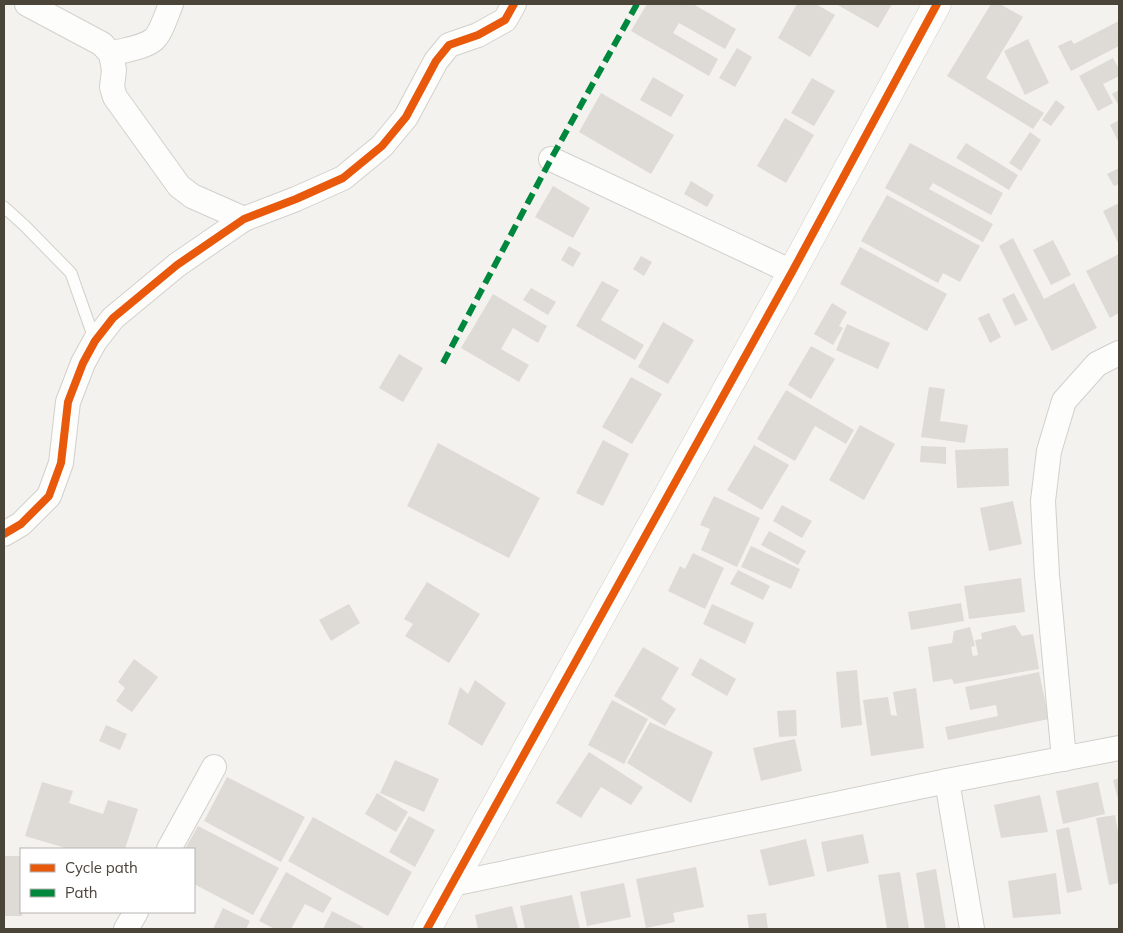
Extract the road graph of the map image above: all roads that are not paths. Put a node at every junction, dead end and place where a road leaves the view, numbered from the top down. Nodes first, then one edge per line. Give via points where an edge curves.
1 (29, 4) edge
2 (171, 4) edge
3 (514, 4) edge
4 (937, 4) edge
5 (111, 54) junction
6 (551, 159) dead end
7 (4, 207) edge
8 (244, 220) junction
9 (792, 272) junction
10 (95, 341) junction
11 (1119, 353) edge
12 (4, 534) edge
13 (1119, 748) edge
14 (1064, 759) junction
15 (214, 767) dead end
16 (947, 781) junction
17 (171, 848) edge
18 (452, 884) junction
19 (135, 913) edge
20 (126, 929) edge
21 (427, 929) edge
22 (972, 929) edge

1 - 5 street via 102,44
2 - 5 street via 155,39
3 - 8 street via 505,20 478,35 449,45 436,61 406,117 382,146 344,178
4 - 9 street
5 - 8 street via 115,97 180,186 192,196
6 - 9 street
7 - 10 lane via 71,273
8 - 10 street via 177,265 113,318
9 - 18 street
10 - 12 street via 68,402 61,463 48,496 21,524
11 - 14 street via 1096,364 1064,400 1049,451 1043,502
13 - 14 street
14 - 16 street
15 - 17 street
16 - 18 street
16 - 22 street
18 - 21 street
19 - 20 street

